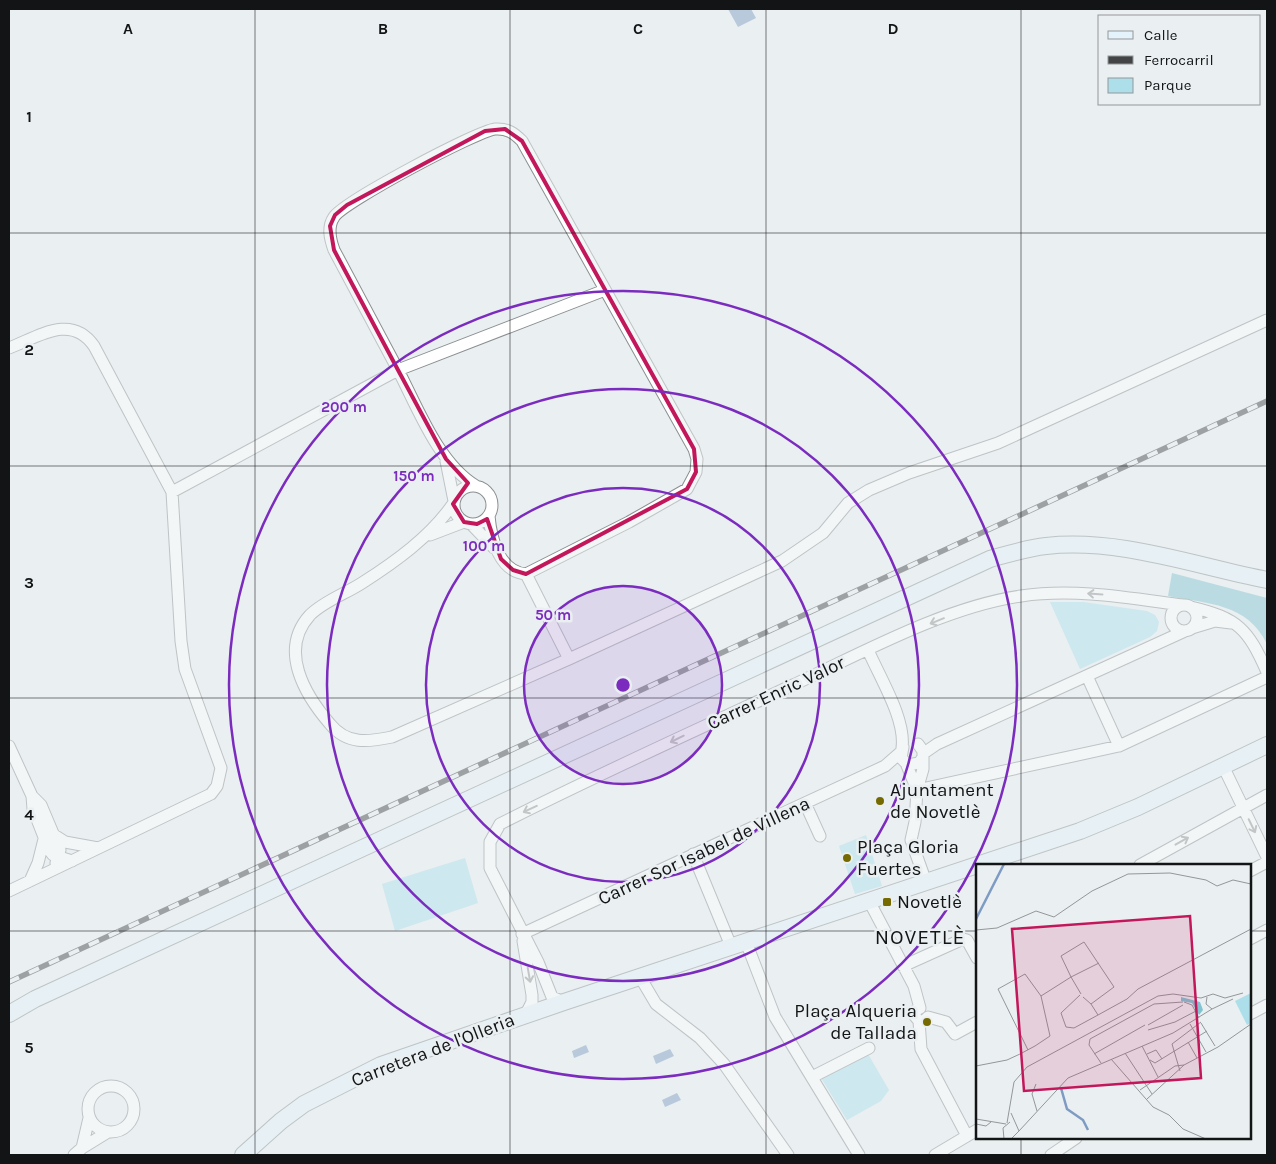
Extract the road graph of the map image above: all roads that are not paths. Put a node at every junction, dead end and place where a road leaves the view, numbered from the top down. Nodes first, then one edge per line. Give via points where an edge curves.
1 (604, 290) junction
2 (1267, 320) edge
3 (9, 348) edge
4 (398, 370) junction
5 (446, 459) junction
6 (476, 486) junction
7 (172, 492) junction
8 (454, 502) junction
9 (489, 516) junction
10 (467, 523) junction
11 (422, 539) junction
12 (496, 550) junction
13 (1225, 572) junction
14 (526, 574) junction
15 (1267, 580) edge
16 (1267, 589) edge
17 (1187, 606) junction
18 (1172, 620) junction
19 (1235, 624) junction
20 (1188, 629) junction
21 (1154, 645) junction
22 (868, 650) junction
23 (569, 659) junction
24 (1267, 672) edge
25 (1087, 676) junction
26 (1267, 677) edge
27 (900, 720) junction
28 (1267, 745) edge
29 (9, 746) edge
30 (1119, 746) junction
31 (920, 749) junction
32 (904, 757) junction
33 (1223, 766) junction
34 (917, 790) junction
35 (1267, 795) edge
36 (805, 803) junction
37 (1243, 808) junction
38 (49, 836) junction
39 (820, 836) dead end
40 (100, 849) junction
41 (693, 854) junction
42 (1267, 857) edge
43 (59, 858) junction
44 (72, 861) junction
45 (1267, 862) edge
46 (980, 864) edge
47 (1142, 864) edge
48 (976, 865) edge
49 (1251, 870) edge
50 (50, 871) junction
51 (30, 881) junction
52 (926, 882) junction
53 (9, 891) edge
54 (869, 901) junction
55 (1267, 930) edge
56 (522, 934) junction
57 (1251, 938) edge
58 (739, 944) junction
59 (976, 956) edge
60 (903, 966) junction
61 (640, 977) junction
62 (564, 1002) junction
63 (1267, 1005) edge
64 (1251, 1011) edge
65 (9, 1014) edge
66 (526, 1014) junction
67 (923, 1019) junction
68 (976, 1023) edge
69 (869, 1048) dead end
70 (812, 1077) junction
71 (89, 1118) junction
72 (108, 1132) junction
73 (972, 1133) edge
74 (1075, 1139) edge
75 (78, 1152) edge
76 (243, 1155) edge
77 (788, 1155) edge
78 (859, 1155) edge
79 (935, 1155) edge
80 (1051, 1155) edge

1 - 4 street
1 - 4 street via 522,141 505,129 486,131 347,205 332,220 330,234 334,250
1 - 14 street via 694,449 696,472 687,489
2 - 23 street via 998,442 869,490 848,503 823,533 782,562
3 - 7 street via 59,329 84,333
4 - 5 street
4 - 7 street
5 - 6 street via 464,479
5 - 8 street
6 - 8 street via 461,490
6 - 9 street via 491,498
7 - 40 street via 185,669 221,768 220,778 211,794
8 - 10 street via 456,514
8 - 11 street via 443,519
9 - 10 street via 477,524
9 - 12 street
10 - 11 street
10 - 12 street
11 - 23 street via 382,570 323,605 302,627 296,642 298,673 314,703 336,731 355,741 366,742 392,736
12 - 14 street via 507,565
13 - 15 main road
13 - 16 main road
13 - 65 main road via 1138,551 1078,544 1038,547 990,559 35,998
14 - 23 street
17 - 18 street via 1173,611
17 - 19 street, Carrer Enric Valor via 1216,613
17 - 20 street via 1197,618
17 -> 22 street, Carrer Enric Valor via 1092,594 1022,596 947,617
18 - 20 street via 1178,629
18 - 21 street
19 - 20 street via 1215,621
19 - 24 street, Carrer Enric Valor via 1253,641
20 - 21 street
21 - 25 street
22 - 27 street
22 -> 56 street, Carrer Enric Valor via 500,824 490,842 490,868
25 - 30 street
25 - 31 street
26 - 30 street
27 - 31 street
27 - 32 street
28 - 33 main road, Carretera de l'Olleria
29 - 38 street via 32,796 41,805
30 - 34 street
31 - 32 street via 908,744
31 - 32 street via 916,765
31 - 34 street
32 - 34 street
32 - 36 street, Carrer Sor Isabel de Villena
33 - 37 street
33 - 46 main road, Carretera de l'Olleria via 1094,826
34 - 52 street via 911,840
35 - 37 street
36 - 39 street
36 - 41 street, Carrer Sor Isabel de Villena
37 -> 42 street
47 -> 37 street
38 - 40 street
38 - 43 street via 60,850
38 - 51 street
40 - 44 street
41 - 56 street, Carrer Sor Isabel de Villena
41 - 58 street
43 - 44 street
43 - 50 street
44 - 50 street
45 - 49 street
48 - 52 main road, Carretera de l'Olleria
50 - 51 street
51 - 53 street
52 - 54 main road, Carretera de l'Olleria
54 - 58 main road, Carretera de l'Olleria via 846,903
54 - 60 street
55 - 57 street
56 - 62 street, Carrer Enric Valor via 552,997
56 -> 66 street, Carrer Enric Valor via 532,995
58 - 61 main road, Carretera de l'Olleria
58 - 70 street via 772,1011
59 - 60 street via 967,940 963,939
60 - 67 street via 914,986 920,1008 914,1016
61 - 62 main road, Carretera de l'Olleria
61 - 77 street via 656,1004 700,1038 724,1064
62 - 66 main road, Carretera de l'Olleria
63 - 64 street
66 - 76 main road, Carretera de l'Olleria via 381,1065 326,1092 281,1121
67 - 68 street via 946,1022 955,1034
67 - 73 street via 921,1049
69 - 70 street
70 - 78 street
71 - 72 street via 100,1130
71 - 72 street via 88,1103 98,1090 115,1086 122,1089 133,1101 133,1115 124,1128
71 - 75 street
72 - 75 street
73 - 79 street
74 - 80 street

